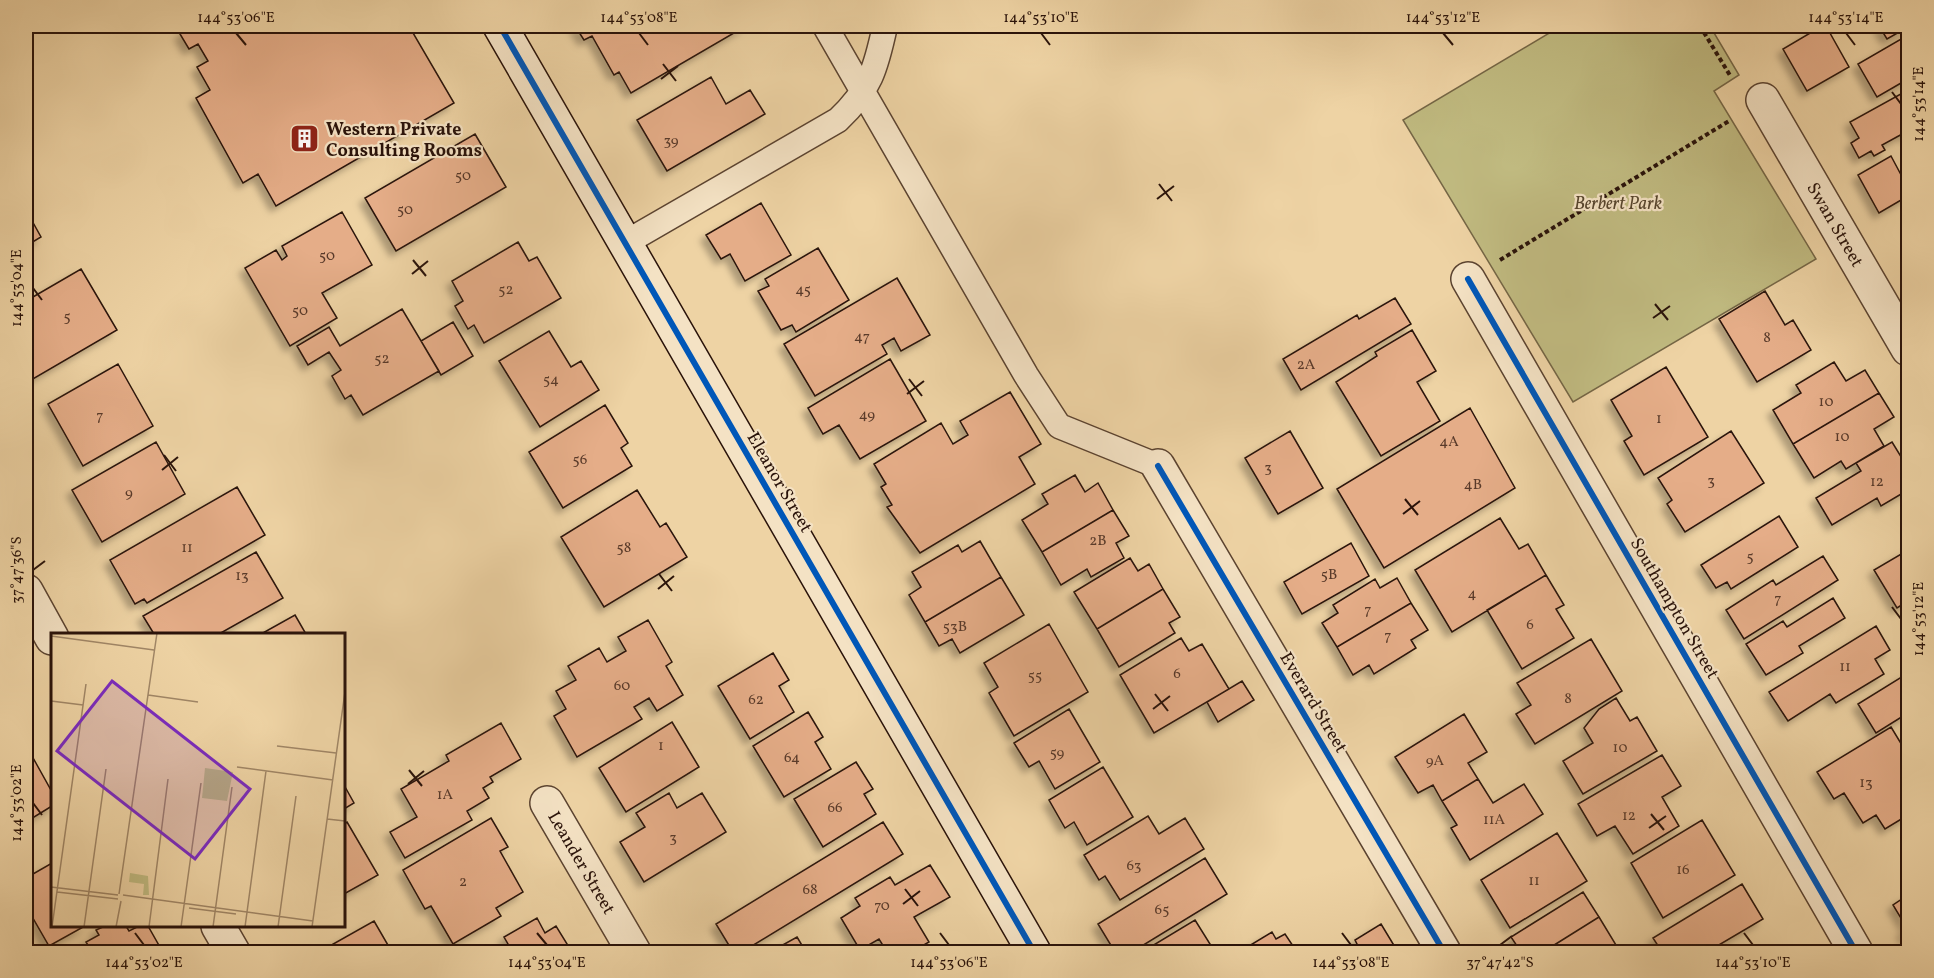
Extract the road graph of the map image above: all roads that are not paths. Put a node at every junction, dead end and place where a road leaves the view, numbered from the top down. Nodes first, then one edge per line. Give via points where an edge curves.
1 (500, 26) edge
2 (825, 26) edge
3 (885, 26) edge
4 (864, 92) junction
5 (1757, 104) road end
6 (625, 243) junction
7 (1468, 279) road end
8 (1908, 349) edge
9 (1158, 466) joint
10 (26, 591) edge
11 (51, 636) edge
12 (547, 803) dead end
13 (219, 927) edge
14 (233, 952) edge
15 (634, 952) edge
16 (1034, 952) edge
17 (1444, 952) edge
18 (1856, 952) edge

1 - 6 street, Eleanor Street
2 - 4 lane
3 - 4 lane via 873,74
4 - 6 lane via 838,120
4 - 9 lane via 1059,426
5 - 8 street, Swan Street
6 - 16 street, Eleanor Street
7 - 18 street, Southampton Street
9 - 17 street, Everard Street
10 - 11 street
12 - 15 street, Leander Street
13 - 14 street

